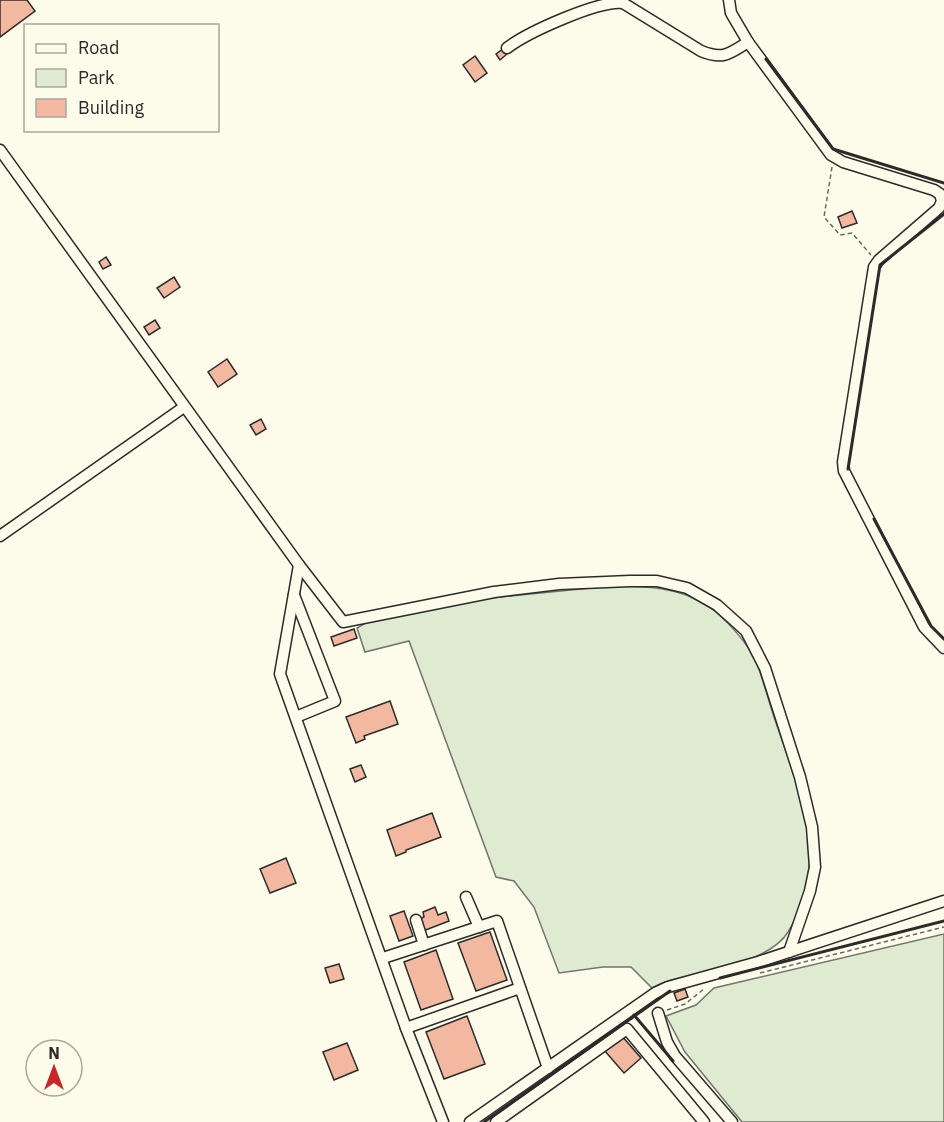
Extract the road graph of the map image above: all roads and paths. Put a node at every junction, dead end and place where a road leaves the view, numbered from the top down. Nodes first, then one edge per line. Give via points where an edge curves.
1 (729, 0) edge
2 (748, 42) junction
3 (507, 48) dead end
4 (0, 150) edge
5 (836, 158) junction
6 (878, 262) junction
7 (184, 406) junction
8 (0, 536) edge
9 (299, 565) junction
10 (294, 595) junction
11 (944, 648) edge
12 (296, 717) junction
13 (466, 897) dead end
14 (944, 901) edge
15 (416, 920) dead end
16 (478, 927) junction
17 (944, 927) edge
18 (424, 945) junction
19 (789, 952) junction
20 (383, 958) junction
21 (752, 975) dead end
22 (707, 986) dead end
23 (520, 988) junction
24 (658, 1013) joint
25 (406, 1028) junction
26 (548, 1068) junction
27 (443, 1122) edge
28 (470, 1122) edge
29 (496, 1122) edge
30 (704, 1122) edge
31 (732, 1122) edge

1 - 2 lane via 731,13
2 - 3 lane via 730,54 714,56 616,1 593,6 524,35
2 - 5 lane via 801,117
4 - 7 lane
5 - 6 path via 824,217 840,235 852,233
5 - 6 lane via 940,194 939,208
6 - 11 lane via 874,267 844,471 924,627
7 - 8 lane
7 - 9 lane
9 - 10 lane
9 - 19 lane via 343,622 494,592 559,584 657,581 687,588 717,605 746,631 765,668 812,827 815,867
10 - 12 lane via 280,674
10 - 12 lane via 335,701
12 - 20 lane
13 - 16 lane
14 - 19 lane
15 - 18 lane
16 - 18 lane
16 - 23 lane via 496,921
17 - 21 path
18 - 20 lane
19 - 26 lane via 655,993
20 - 25 lane
22 - 24 path via 685,1004
23 - 25 lane
23 - 26 lane
24 - 31 lane via 675,1056
25 - 27 lane
26 - 28 lane
29 - 30 lane via 627,1029

